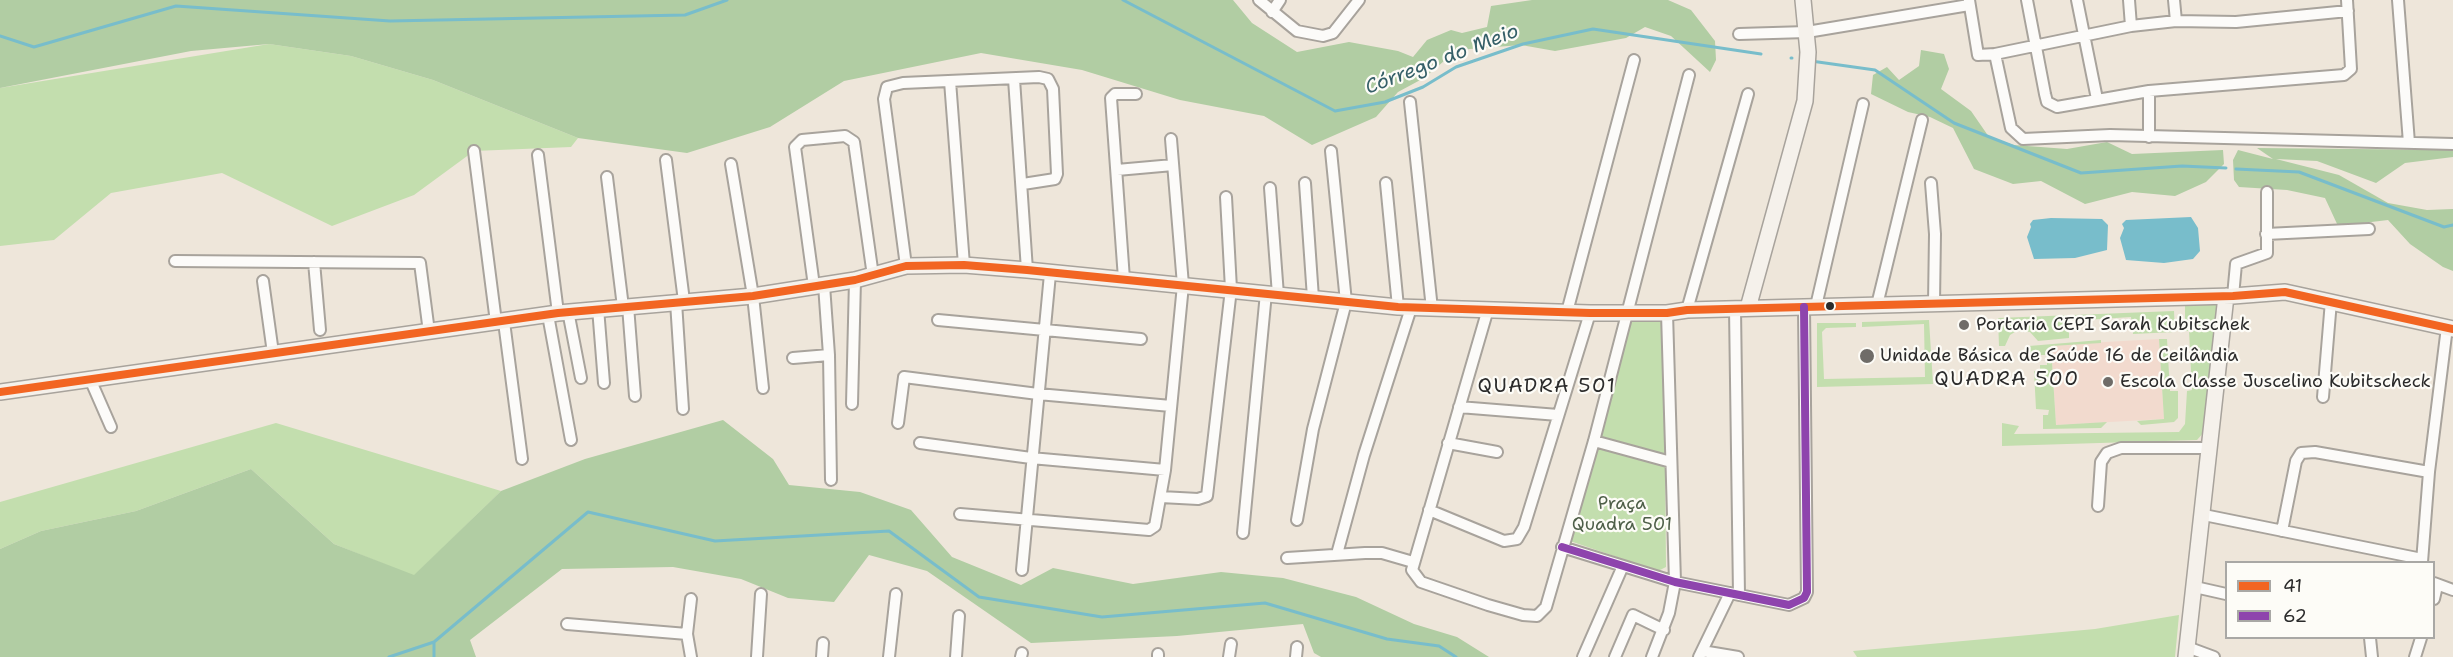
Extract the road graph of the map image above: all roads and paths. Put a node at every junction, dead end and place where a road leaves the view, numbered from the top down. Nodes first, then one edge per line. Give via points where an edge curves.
1 (1259, 0) edge
2 (1280, 0) edge
3 (1359, 0) edge
4 (1803, 0) edge
5 (2027, 0) edge
6 (2077, 0) edge
7 (2129, 0) edge
8 (2174, 0) edge
9 (2398, 0) edge
10 (1969, 3) edge
11 (2347, 6) edge
12 (1272, 12) junction
13 (2176, 21) junction
14 (2131, 26) junction
15 (1807, 32) junction
16 (1740, 34) dead end
17 (2083, 35) junction
18 (2035, 46) junction
19 (1995, 54) junction
20 (1634, 60) dead end
21 (1689, 75) dead end
22 (1014, 79) junction
23 (950, 81) junction
24 (2149, 90) junction
25 (1136, 94) dead end
26 (1748, 94) dead end
27 (2097, 99) junction
28 (1410, 102) dead end
29 (1863, 104) dead end
30 (1922, 120) dead end
31 (2149, 137) junction
32 (1171, 139) dead end
33 (2409, 143) junction
34 (2453, 144) edge
35 (474, 151) dead end
36 (1331, 151) dead end
37 (538, 155) dead end
38 (666, 160) dead end
39 (731, 164) dead end
40 (1173, 165) junction
41 (1117, 170) junction
42 (607, 177) dead end
43 (1305, 183) dead end
44 (1386, 183) dead end
45 (1931, 183) dead end
46 (1023, 184) junction
47 (1270, 188) dead end
48 (2267, 192) dead end
49 (1226, 197) dead end
50 (2369, 229) dead end
51 (2266, 234) junction
52 (176, 261) dead end
53 (314, 262) junction
54 (964, 265) junction
55 (906, 266) junction
56 (1027, 270) junction
57 (1050, 274) junction
58 (873, 276) junction
59 (1124, 279) junction
60 (855, 280) junction
61 (263, 281) dead end
62 (819, 285) junction
63 (1183, 285) junction
64 (1231, 289) junction
65 (1272, 294) junction
66 (753, 296) junction
67 (2230, 296) junction
68 (1313, 298) junction
69 (680, 301) junction
70 (2331, 301) junction
71 (1346, 302) junction
72 (1934, 303) junction
73 (1877, 305) junction
74 (625, 306) junction
75 (1810, 307) junction
76 (598, 308) junction
77 (1405, 308) junction
78 (1741, 308) junction
79 (1432, 309) junction
80 (1488, 309) junction
81 (1688, 310) junction
82 (1567, 312) junction
83 (1627, 312) junction
84 (558, 313) junction
85 (1590, 313) junction
86 (1667, 313) junction
87 (938, 320) dead end
88 (500, 322) junction
89 (2450, 328) edge
90 (1045, 329) junction
91 (320, 330) dead end
92 (429, 332) junction
93 (1141, 339) dead end
94 (273, 353) junction
95 (830, 355) junction
96 (793, 358) dead end
97 (90, 378) junction
98 (581, 378) dead end
99 (603, 383) dead end
100 (763, 388) dead end
101 (0, 392) edge
102 (1038, 394) junction
103 (635, 396) dead end
104 (2323, 396) dead end
105 (852, 404) dead end
106 (1171, 406) junction
107 (1459, 407) junction
108 (683, 410) dead end
109 (1558, 415) junction
110 (898, 423) dead end
111 (111, 427) dead end
112 (571, 440) dead end
113 (1594, 441) junction
114 (920, 443) dead end
115 (1448, 443) junction
116 (2210, 448) junction
117 (1497, 452) dead end
118 (1032, 458) junction
119 (522, 459) dead end
120 (1671, 462) junction
121 (1165, 470) junction
122 (2429, 472) junction
123 (831, 480) dead end
124 (1161, 497) junction
125 (2098, 506) dead end
126 (1429, 510) junction
127 (960, 514) dead end
128 (2204, 515) junction
129 (1297, 520) dead end
130 (1028, 522) junction
131 (2282, 531) junction
132 (1243, 533) dead end
133 (1562, 547) junction
134 (1337, 554) junction
135 (1287, 558) dead end
136 (2422, 561) edge
137 (1413, 562) junction
138 (1622, 568) junction
139 (1022, 570) dead end
140 (1675, 582) junction
141 (2435, 585) edge
142 (2195, 587) junction
143 (2453, 591) edge
144 (761, 594) dead end
145 (896, 594) dead end
146 (1735, 594) junction
147 (2225, 594) edge
148 (691, 599) dead end
149 (959, 616) dead end
150 (567, 624) dead end
151 (1664, 630) junction
152 (687, 634) junction
153 (2370, 639) edge
154 (2421, 639) edge
155 (823, 643) dead end
156 (1231, 644) dead end
157 (2186, 652) edge
158 (1701, 654) edge
159 (691, 657) edge
160 (757, 657) edge
161 (822, 657) edge
162 (889, 657) edge
163 (956, 657) edge
164 (1229, 657) edge
165 (1583, 657) edge
166 (1615, 657) edge
167 (1652, 657) edge
168 (1738, 657) edge
169 (2214, 657) edge
170 (2372, 657) edge
171 (2415, 657) edge

1 - 12 street
2 - 12 street
3 - 12 street via 1333,33 1323,36 1297,31
4 - 15 street
5 - 18 street
6 - 17 street
7 - 14 street
8 - 13 street
9 - 33 street
10 - 15 street
10 - 19 street via 1978,55
11 - 13 street via 2236,22
11 - 24 street via 2349,72
13 - 14 street
14 - 17 street
15 - 16 street
15 - 78 street via 1807,85
17 - 18 street
17 - 27 street
18 - 19 street
18 - 27 street via 2047,102 2057,107
19 - 31 street via 2011,128 2018,136
20 - 82 street
21 - 83 street
22 - 23 street
22 - 46 street
22 - 46 street via 1044,77 1053,89 1056,177
23 - 54 street
23 - 55 street via 891,85 885,92
24 - 27 street
24 - 31 street
25 - 41 street via 1115,94 1111,98
26 - 81 street
28 - 79 street
29 - 75 street
30 - 73 street
31 - 33 street
32 - 40 street
33 - 34 street
35 - 88 street
36 - 71 street
37 - 84 street
38 - 69 street
39 - 66 street
40 - 41 street
40 - 63 street
41 - 59 street
42 - 74 street
43 - 68 street
44 - 77 street
45 - 72 street
46 - 56 street
47 - 65 street
48 - 51 street
49 - 64 street
50 - 51 street
51 - 67 street via 2265,255 2236,264
52 - 53 street
53 - 91 street
53 - 92 street via 420,263
54 - 55 street
54 - 56 street
55 - 58 street
56 - 57 street
57 - 59 street
57 - 90 street
58 - 60 street
58 - 62 street via 854,142 844,136 802,140 795,147
59 - 63 street
60 - 62 street
60 - 105 street
61 - 94 street
62 - 66 street
62 - 95 street
63 - 64 street
63 - 106 street
64 - 65 street
64 - 124 street via 1207,496
65 - 68 street
65 - 132 street
66 - 69 street
66 - 100 street
67 - 70 street via 2285,292
67 - 72 street
67 - 116 street
68 - 71 street
69 - 74 street
69 - 108 street
70 - 89 street
70 - 104 street
71 - 77 street
71 - 129 street via 1313,429
72 - 73 street
73 - 75 street
74 - 76 street
74 - 103 street
75 - 78 street
75 - 146 street via 1808,592 1800,602 1789,605
76 - 84 street
76 - 99 street
77 - 79 street
77 - 134 street
78 - 81 street
78 - 146 street
79 - 80 street
80 - 82 street
80 - 107 street
81 - 86 street
82 - 85 street
83 - 85 street
83 - 86 street
83 - 113 street
84 - 88 street
84 - 98 street
84 - 112 street
85 - 109 street
86 - 120 street
87 - 90 street
88 - 92 street
88 - 119 street
89 - 122 street
90 - 93 street
90 - 102 street
92 - 94 street
94 - 97 street
95 - 96 street
95 - 123 street
97 - 101 street
97 - 111 street
102 - 106 street
102 - 110 street via 904,377
102 - 118 street
106 - 121 street
107 - 109 street
107 - 115 street
109 - 126 street via 1524,526 1516,539 1504,540
113 - 120 street
113 - 133 street
114 - 118 street
115 - 117 street
115 - 126 street
116 - 125 street via 2121,448 2107,453 2101,462
116 - 128 street
118 - 121 street
118 - 130 street
120 - 140 street
121 - 124 street
122 - 131 street via 2315,452 2301,453
122 - 136 street
124 - 130 street via 1157,523 1149,530
126 - 137 street
127 - 130 street
128 - 131 street
128 - 142 street
130 - 139 street
131 - 136 street
133 - 137 street via 1546,607 1537,616 1488,605 1421,582 1413,575
133 - 138 street
134 - 135 street
134 - 137 street via 1382,553
138 - 140 street
138 - 165 street
140 - 146 street
140 - 151 street
141 - 143 street
142 - 147 street
142 - 157 street
144 - 160 street
145 - 162 street
146 - 158 street
148 - 152 street
149 - 163 street
150 - 152 street
151 - 166 street via 1633,615
151 - 167 street
152 - 159 street
153 - 170 street
154 - 171 street
155 - 161 street
156 - 164 street
157 - 169 street
158 - 168 street

